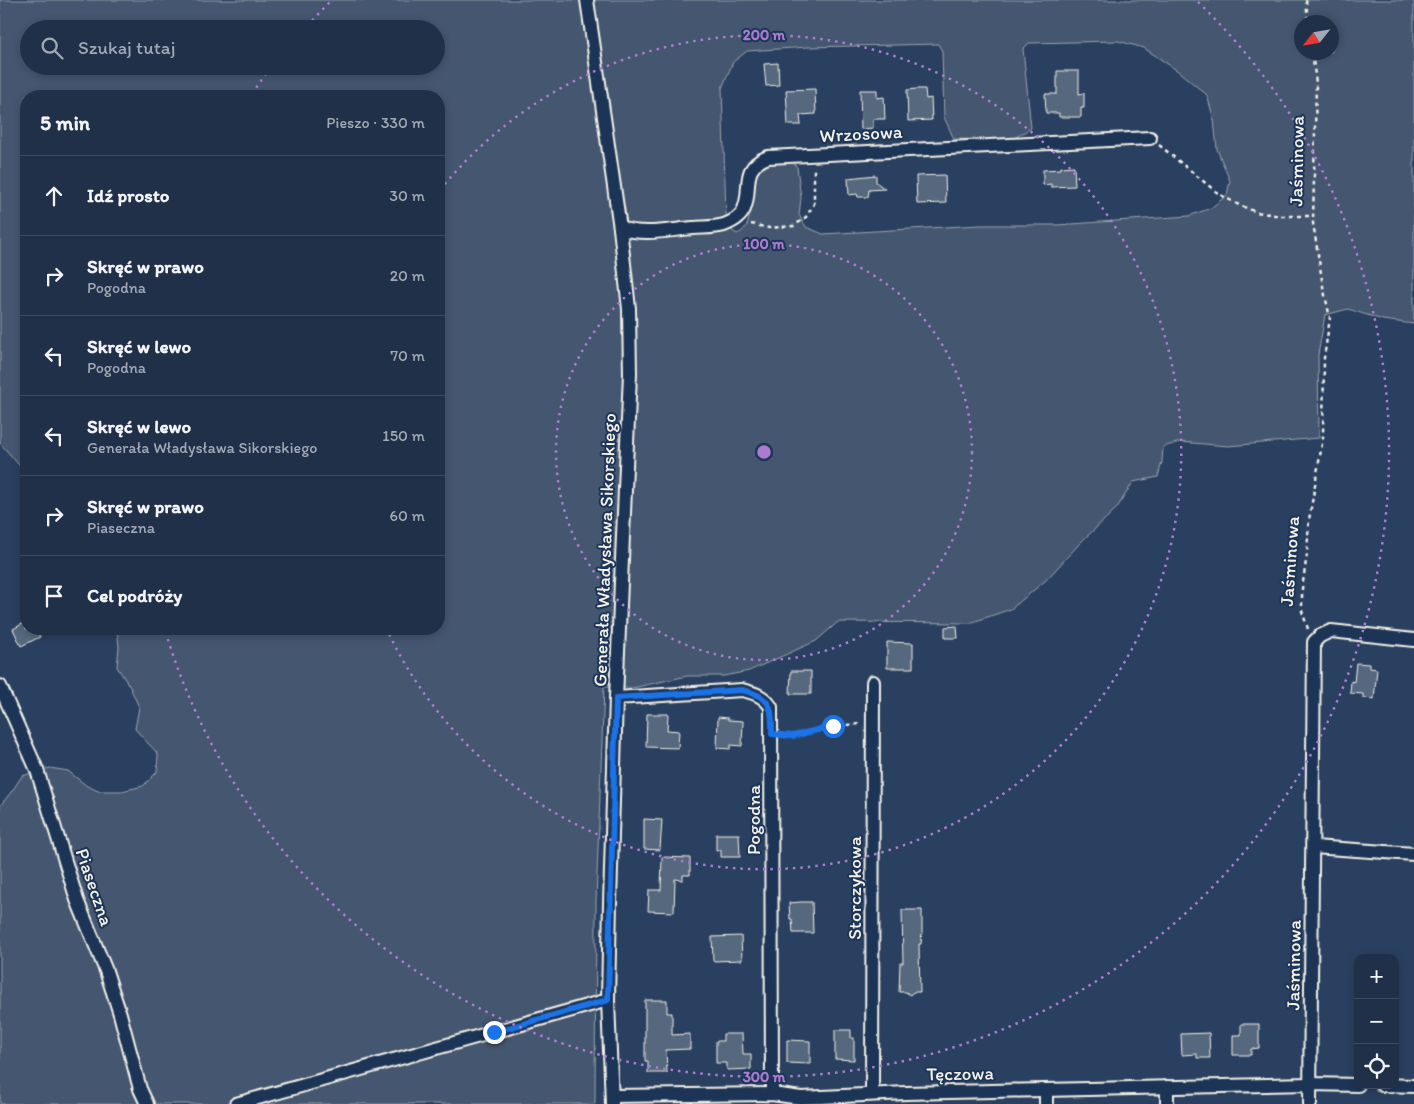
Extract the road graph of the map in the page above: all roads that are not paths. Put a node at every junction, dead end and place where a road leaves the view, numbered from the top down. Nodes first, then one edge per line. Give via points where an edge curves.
1 (587, 0) edge
2 (1150, 138) road end
3 (620, 228) junction
4 (1414, 640) edge
5 (872, 682) dead end
6 (0, 686) edge
7 (616, 698) junction
8 (1313, 847) junction
9 (1414, 854) edge
10 (608, 1000) junction
11 (1310, 1084) junction
12 (1354, 1085) edge
13 (1399, 1086) edge
14 (1414, 1086) edge
15 (1167, 1088) junction
16 (1046, 1091) junction
17 (772, 1094) junction
18 (872, 1094) junction
19 (612, 1100) edge
20 (147, 1104) edge
21 (236, 1104) edge
22 (1046, 1104) edge
23 (1167, 1104) edge
24 (1310, 1104) edge

1 - 3 street, Generała Władysława Sikorskiego
2 - 3 street, Wrzosowa via 768,157 759,160 750,171 744,208 736,219 723,225 657,231
3 - 7 street, Generała Władysława Sikorskiego via 630,374
4 - 8 street, Jaśminowa via 1331,631 1314,642
5 - 18 street, Storczykowa
6 - 20 street, Piaseczna via 36,770 77,900 106,971
7 - 10 street, Generała Władysława Sikorskiego
7 - 17 street, Pogodna via 742,690 766,699 771,707
8 - 9 street
8 - 11 street, Jaśminowa
10 - 19 street, Generała Władysława Sikorskiego
10 - 21 street
11 - 12 street, Tęczowa
11 - 15 street, Tęczowa
11 - 24 street, Jaśminowa
13 - 14 street
15 - 16 street, Tęczowa
15 - 23 street
16 - 18 street, Tęczowa
16 - 22 street
17 - 18 street, Tęczowa via 801,1098
17 - 19 street, Tęczowa

